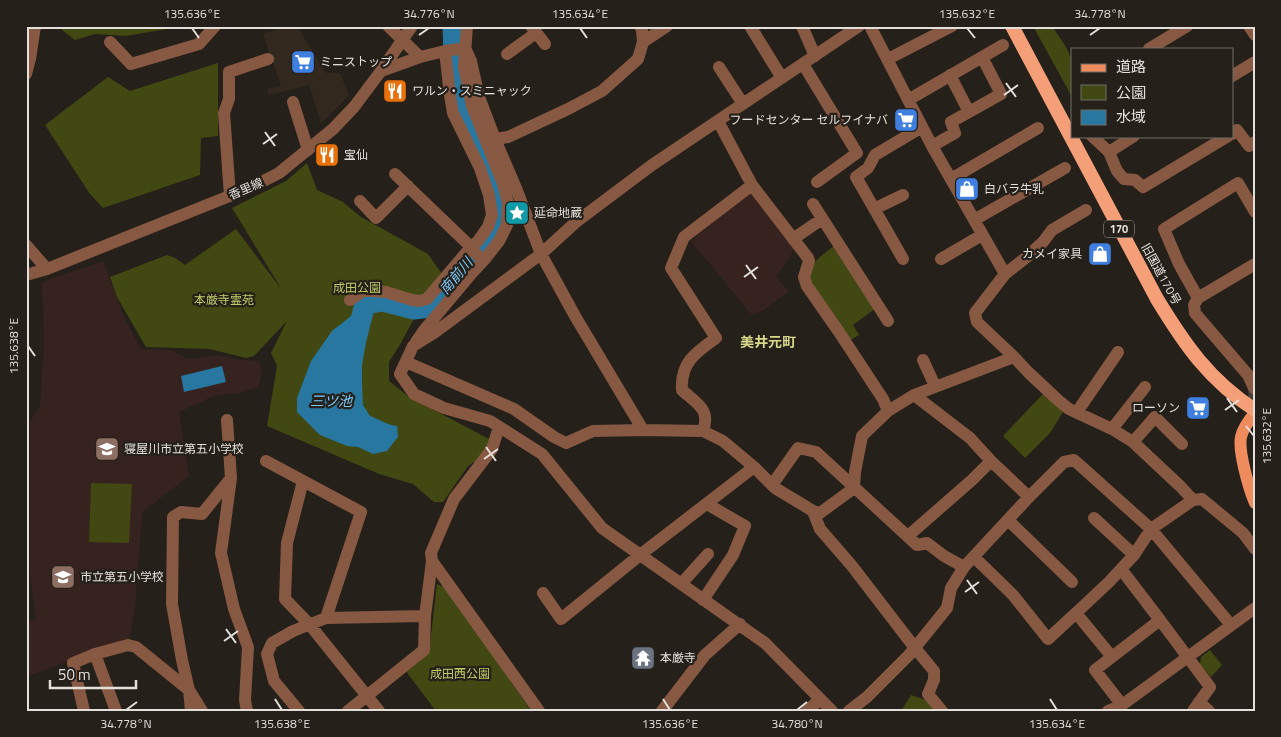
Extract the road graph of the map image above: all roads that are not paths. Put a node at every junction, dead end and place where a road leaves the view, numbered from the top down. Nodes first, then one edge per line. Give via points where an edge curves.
1 (36, 26) edge
2 (215, 26) edge
3 (388, 26) edge
4 (412, 26) edge
5 (467, 26) edge
6 (640, 26) edge
7 (667, 26) edge
8 (750, 26) edge
9 (802, 26) edge
10 (870, 26) edge
11 (952, 26) edge
12 (1012, 26) edge
13 (1186, 26) edge
14 (1249, 26) edge
15 (852, 28) edge
16 (533, 30) edge
17 (1255, 35) edge
18 (403, 40) junction
19 (643, 42) junction
20 (545, 44) dead end
21 (1003, 45) dead end
22 (464, 48) junction
23 (1151, 48) edge
24 (112, 49) dead end
25 (445, 51) junction
26 (507, 54) dead end
27 (815, 56) junction
28 (420, 57) junction
29 (982, 57) junction
30 (268, 59) dead end
31 (888, 59) junction
32 (1255, 62) edge
33 (803, 64) junction
34 (718, 67) dead end
35 (381, 71) junction
36 (26, 74) edge
37 (1234, 75) edge
38 (950, 76) junction
39 (782, 78) junction
40 (908, 100) junction
41 (294, 102) dead end
42 (742, 104) junction
43 (969, 112) junction
44 (718, 121) junction
45 (1068, 125) edge
46 (480, 126) junction
47 (922, 127) junction
48 (1038, 128) dead end
49 (1234, 132) edge
50 (463, 135) junction
51 (1075, 138) edge
52 (1094, 138) edge
53 (1131, 138) edge
54 (1225, 138) edge
55 (495, 139) junction
56 (1255, 142) edge
57 (932, 146) junction
58 (308, 150) junction
59 (1110, 152) junction
60 (1065, 168) dead end
61 (395, 174) dead end
62 (951, 179) junction
63 (817, 182) dead end
64 (752, 185) junction
65 (408, 186) junction
66 (903, 195) dead end
67 (230, 196) junction
68 (360, 201) dead end
69 (813, 204) dead end
70 (874, 209) junction
71 (1086, 210) dead end
72 (1255, 212) edge
73 (822, 219) junction
74 (974, 220) junction
75 (982, 235) junction
76 (793, 239) junction
77 (26, 245) edge
78 (477, 253) junction
79 (541, 254) junction
80 (903, 259) dead end
81 (941, 259) dead end
82 (1255, 264) edge
83 (47, 269) junction
84 (1005, 274) junction
85 (26, 275) edge
86 (1198, 298) junction
87 (350, 300) dead end
88 (888, 321) dead end
89 (413, 346) junction
90 (1118, 352) dead end
91 (1014, 356) junction
92 (923, 360) dead end
93 (406, 362) junction
94 (935, 386) junction
95 (1146, 387) dead end
96 (1254, 388) dead end
97 (914, 395) junction
98 (888, 411) junction
99 (1077, 412) junction
100 (1255, 412) edge
101 (227, 420) dead end
102 (499, 427) junction
103 (1112, 429) junction
104 (643, 430) junction
105 (703, 431) junction
106 (1133, 442) junction
107 (1182, 444) dead end
108 (266, 461) dead end
109 (991, 461) junction
110 (754, 467) junction
111 (232, 478) junction
112 (303, 480) junction
113 (772, 485) junction
114 (854, 488) junction
115 (1029, 497) junction
116 (1193, 500) junction
117 (1255, 502) edge
118 (707, 504) junction
119 (813, 511) junction
120 (1094, 518) dead end
121 (1008, 520) junction
122 (1151, 528) junction
123 (908, 536) junction
124 (1255, 549) edge
125 (708, 554) dead end
126 (640, 555) junction
127 (1134, 555) junction
128 (974, 557) junction
129 (432, 561) junction
130 (964, 567) junction
131 (1121, 569) junction
132 (1072, 582) dead end
133 (682, 584) junction
134 (542, 593) dead end
135 (703, 600) junction
136 (1255, 608) edge
137 (1076, 613) junction
138 (425, 616) junction
139 (326, 618) junction
140 (1160, 620) junction
141 (740, 624) junction
142 (1231, 625) junction
143 (310, 626) junction
144 (915, 648) junction
145 (95, 654) junction
146 (1112, 656) junction
147 (1188, 657) junction
148 (190, 690) junction
149 (366, 695) junction
150 (820, 699) junction
151 (1122, 704) junction
152 (1196, 707) edge
153 (84, 711) edge
154 (116, 711) edge
155 (191, 711) edge
156 (202, 711) edge
157 (247, 711) edge
158 (299, 711) edge
159 (348, 711) edge
160 (379, 711) edge
161 (539, 711) edge
162 (662, 711) edge
163 (807, 711) edge
164 (832, 711) edge
165 (849, 711) edge
166 (942, 711) edge
167 (1108, 711) edge
168 (1209, 711) edge

1 - 36 street
2 - 24 street via 198,44 170,47 130,64
3 - 18 street
4 - 18 street, 香里線
5 - 22 street
6 - 19 street
7 - 19 street
8 - 39 street
9 - 27 street
10 - 31 street
11 - 31 street
12 - 45 highway, 旧国道170号 / 170
13 - 23 street
14 - 17 street
15 - 27 street
16 - 20 street
16 - 26 street
18 - 28 street
18 - 35 street, 香里線
19 - 55 street via 638,59 602,92 508,137
21 - 29 street
22 - 25 street
22 - 46 street via 468,90
22 - 55 street
25 - 28 street
25 - 50 street via 453,112
27 - 33 street
28 - 35 street
29 - 38 street
29 - 43 street via 1001,94
30 - 67 street via 229,72 229,99 224,113
31 - 40 street
32 - 37 street
33 - 39 street
33 - 63 street via 857,152
34 - 42 street
35 - 58 street, 香里線 via 354,107
38 - 40 street
38 - 43 street
39 - 42 street
40 - 47 street
41 - 58 street
42 - 44 street
43 - 57 street via 951,122 955,133
44 - 64 street
44 - 79 street via 576,222
46 - 50 street
46 - 78 street via 508,203 507,225 499,241
47 - 57 street
47 - 70 street via 875,155 868,168 856,177
48 - 62 street
49 - 56 street via 1237,130 1249,146
50 - 78 street via 480,168 492,215 478,241
51 - 100 highway, 旧国道170号 / 170 via 1156,299 1178,334 1216,380
52 - 59 street
53 - 59 street
54 - 59 street via 1143,188 1135,180 1124,179 1117,172
55 - 79 street
57 - 62 street
58 - 67 street, 香里線 via 279,173
60 - 74 street
61 - 65 street
62 - 74 street
64 - 76 street
64 - 105 street via 684,237 671,268 716,338 694,354 681,380 682,390 704,410 707,422
65 - 68 street via 376,218
65 - 78 street
66 - 70 street
67 - 83 street, 香里線
69 - 73 street
70 - 80 street
71 - 84 street via 1052,230 1044,242
72 - 86 street via 1238,184 1164,229
73 - 76 street
73 - 88 street
74 - 75 street
75 - 81 street
75 - 84 street
76 - 98 street via 809,260 804,277 807,286
77 - 83 street
78 - 87 street via 427,299 419,301 386,292 362,291
78 - 89 street via 472,273
79 - 89 street
79 - 104 street
82 - 86 street
83 - 85 street, 香里線
84 - 91 street via 975,313 977,322
86 - 96 street via 1194,305 1195,313 1248,375
89 - 93 street
90 - 99 street
91 - 94 street
91 - 99 street via 1059,401
92 - 94 street
93 - 102 street via 400,374 414,394
93 - 104 street via 514,408 566,443 593,431
94 - 97 street
95 - 103 street
97 - 98 street
97 - 109 street via 970,438
98 - 114 street via 862,436
99 - 103 street
100 - 117 main road via 1240,439
101 - 111 street
102 - 126 street via 542,454 602,528
102 - 129 street via 492,449 454,499 431,553
103 - 106 street
104 - 105 street
105 - 110 street via 723,441
106 - 107 street via 1155,417
106 - 116 street
108 - 112 street
109 - 115 street
109 - 123 street
110 - 113 street
110 - 118 street
111 - 148 street via 202,514 181,512 172,517 172,604
111 - 157 street via 220,553 234,609 248,647
112 - 139 street via 361,512
112 - 143 street via 286,543 285,599
113 - 114 street via 798,448 816,452
113 - 119 street
114 - 119 street via 820,513
114 - 123 street
115 - 121 street
115 - 122 street via 1064,462 1074,460
116 - 122 street
116 - 124 street via 1202,499 1243,534
118 - 126 street
118 - 135 street via 745,526 733,555
119 - 144 street via 820,529
120 - 127 street
121 - 128 street
121 - 132 street
122 - 127 street
122 - 142 street
123 - 130 street via 917,545 927,543
125 - 133 street
126 - 133 street
126 - 134 street via 561,619
127 - 131 street
128 - 130 street
128 - 137 street via 1013,596 1048,639
129 - 138 street
129 - 161 street
130 - 144 street via 951,588 947,608
131 - 137 street
131 - 140 street
133 - 135 street
135 - 141 street
136 - 142 street
137 - 146 street
138 - 139 street
138 - 149 street via 424,650
139 - 143 street
140 - 146 street
140 - 147 street
141 - 150 street via 765,643
141 - 162 street via 705,655
142 - 147 street
143 - 149 street
143 - 158 street via 272,643 267,654 274,681
144 - 165 street
144 - 166 street via 934,671 928,694
145 - 148 street via 128,645 136,647
145 - 153 street via 73,663
145 - 154 street
146 - 151 street via 1095,670
147 - 151 street
147 - 152 street via 1210,687
148 - 155 street
148 - 156 street
149 - 159 street
149 - 160 street
150 - 163 street
150 - 164 street
151 - 167 street
152 - 168 street

